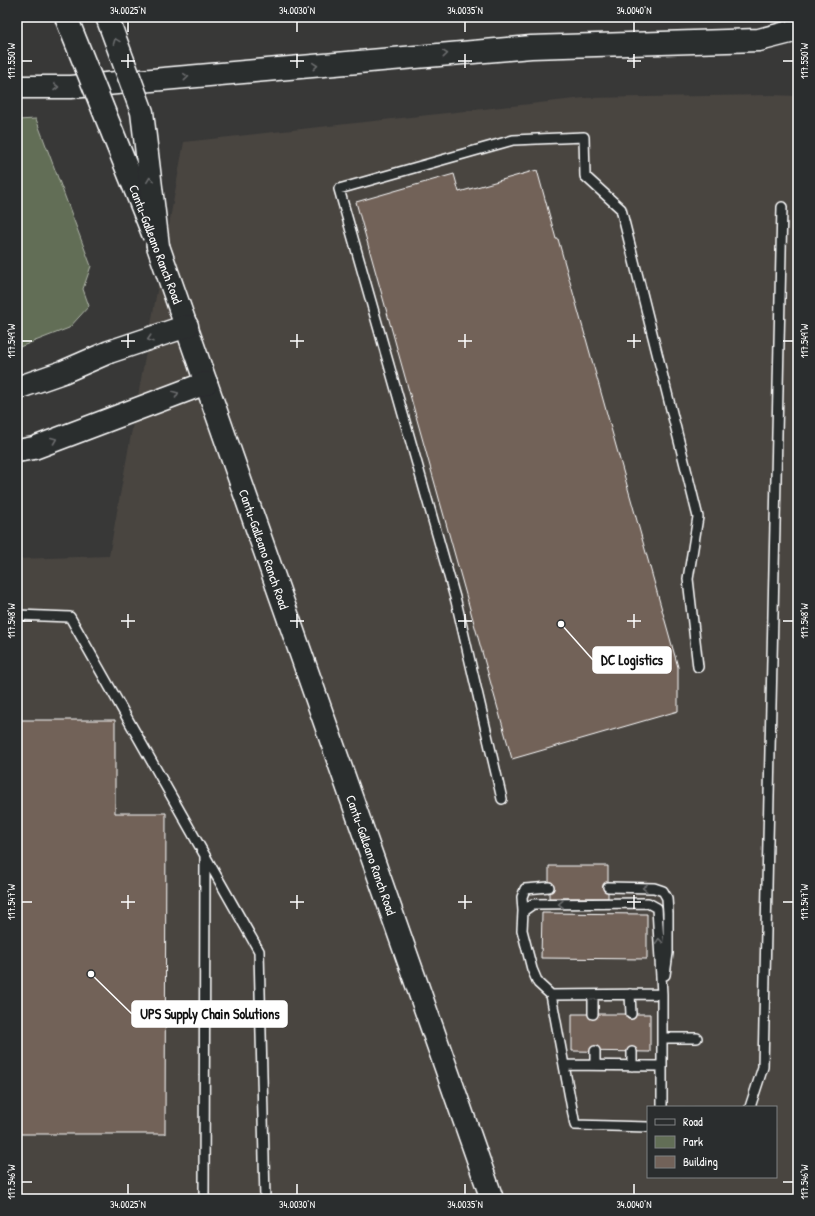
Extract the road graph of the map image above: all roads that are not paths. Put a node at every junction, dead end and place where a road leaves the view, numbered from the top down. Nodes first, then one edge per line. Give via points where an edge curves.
1 (66, 17) edge
2 (107, 17) edge
3 (798, 30) edge
4 (17, 88) edge
5 (782, 207) dead end
6 (158, 246) junction
7 (187, 326) junction
8 (206, 382) junction
9 (17, 388) edge
10 (17, 452) edge
11 (17, 615) edge
12 (698, 667) dead end
13 (502, 799) dead end
14 (205, 855) junction
15 (549, 887) dead end
16 (608, 887) dead end
17 (523, 911) junction
18 (630, 994) junction
19 (662, 994) junction
20 (551, 995) junction
21 (593, 995) junction
22 (594, 1014) dead end
23 (631, 1014) dead end
24 (662, 1038) junction
25 (696, 1038) dead end
26 (594, 1051) dead end
27 (632, 1052) dead end
28 (564, 1065) junction
29 (595, 1065) junction
30 (632, 1066) junction
31 (662, 1066) junction
32 (662, 1106) edge
33 (750, 1106) edge
34 (647, 1127) edge
35 (204, 1199) edge
36 (265, 1199) edge
37 (492, 1199) edge

1 - 6 main road, Cantu-Galleano Ranch Road, bridge
6 -> 2 main road, bridge via 142,112
4 -> 3 main road via 71,88 531,47 759,40
5 - 33 lane via 762,1066
6 - 7 main road, Cantu-Galleano Ranch Road
7 - 8 main road, Cantu-Galleano Ranch Road
7 -> 9 main road via 109,352
10 -> 8 main road via 34,448
8 - 37 main road, Cantu-Galleano Ranch Road
11 - 14 lane via 70,617
12 - 13 lane via 688,579 698,517 621,209 585,176 584,137 513,140 339,189 456,601
14 - 35 lane
14 - 36 lane via 259,951
15 - 17 lane via 526,889 522,897
19 -> 16 lane via 668,953 667,898 662,891 654,888
19 -> 17 lane via 657,908 648,903 533,904
17 - 20 lane via 522,930 532,969 538,983
18 - 19 lane
18 - 21 lane
18 - 23 lane
19 - 24 lane
20 - 21 lane
20 - 28 lane
21 - 22 lane
24 - 25 lane
24 - 31 lane
26 - 29 lane
27 - 30 lane
28 - 29 lane
28 - 34 lane via 575,1125
29 - 30 lane
30 - 31 lane
31 - 32 lane

